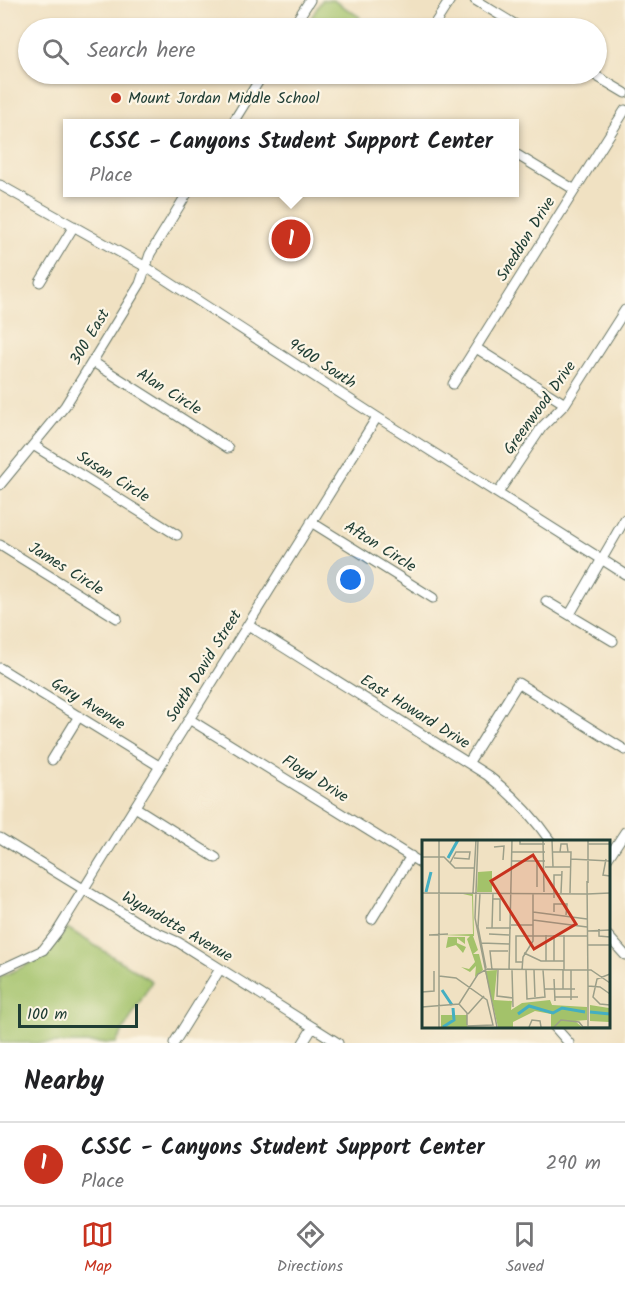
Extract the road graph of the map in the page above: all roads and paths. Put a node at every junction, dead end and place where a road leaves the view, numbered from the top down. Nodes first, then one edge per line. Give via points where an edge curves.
1 (310, 0) edge
2 (450, 0) edge
3 (475, 0) edge
4 (298, 18) edge
5 (438, 18) edge
6 (505, 18) edge
7 (607, 82) edge
8 (257, 84) edge
9 (625, 93) edge
10 (625, 110) edge
11 (235, 119) edge
12 (519, 156) edge
13 (0, 185) edge
14 (575, 190) junction
15 (186, 197) edge
16 (74, 226) junction
17 (146, 267) junction
18 (40, 282) dead end
19 (625, 310) edge
20 (476, 348) junction
21 (93, 362) junction
22 (453, 384) dead end
23 (565, 404) junction
24 (377, 417) junction
25 (33, 445) junction
26 (228, 448) dead end
27 (0, 485) edge
28 (498, 493) junction
29 (625, 519) edge
30 (311, 522) junction
31 (177, 535) dead end
32 (0, 545) edge
33 (601, 558) junction
34 (625, 573) edge
35 (433, 598) dead end
36 (546, 601) dead end
37 (570, 614) junction
38 (117, 618) dead end
39 (248, 626) junction
40 (613, 641) dead end
41 (0, 668) edge
42 (79, 716) junction
43 (189, 719) junction
44 (625, 750) edge
45 (52, 760) dead end
46 (469, 762) junction
47 (159, 766) junction
48 (135, 807) junction
49 (625, 832) edge
50 (0, 838) edge
51 (549, 840) edge
52 (411, 856) junction
53 (610, 856) edge
54 (216, 858) dead end
55 (422, 864) edge
56 (83, 889) junction
57 (372, 919) dead end
58 (610, 937) edge
59 (625, 955) edge
60 (220, 969) junction
61 (0, 970) edge
62 (313, 1027) junction
63 (556, 1028) edge
64 (174, 1043) edge
65 (303, 1043) edge
66 (338, 1043) edge
67 (569, 1043) edge

1 - 4 street
2 - 5 street
3 - 6 street
7 - 9 street
8 - 11 street
10 - 14 street, Sneddon Drive
12 - 14 street
13 - 16 street, 9400 South
14 - 20 street, Sneddon Drive
15 - 17 street, 300 East
16 - 17 street, 9400 South
16 - 18 street
17 - 21 street, 300 East via 140,284
17 - 24 street, 9400 South
19 - 23 street, Greenwood Drive
20 - 22 street, Sneddon Drive
20 - 23 street
21 - 25 street, 300 East via 65,406
21 - 26 street, Alan Circle
23 - 28 street, Greenwood Drive via 542,427
24 - 28 street, 9400 South
24 - 30 street, South David Street
25 - 27 street, 300 East
25 - 31 street, Susan Circle
28 - 33 street, 9400 South
29 - 33 street
30 - 35 street, Afton Circle
30 - 39 street, South David Street
32 - 38 street, James Circle
33 - 34 street, 9400 South
33 - 37 street
36 - 37 street
37 - 40 street
39 - 43 street, South David Street
39 - 46 street, East Howard Drive
41 - 42 street, Gary Avenue
42 - 45 street
42 - 47 street, Gary Avenue
43 - 47 street, South David Street
43 - 52 street, Floyd Drive
44 - 46 street via 518,682
46 - 51 street, East Howard Drive via 510,793
47 - 48 street, South David Street
48 - 54 street
48 - 56 street, South David Street
49 - 53 street
50 - 56 street, Wyandotte Avenue
52 - 55 street, Floyd Drive
52 - 57 street
56 - 60 street, Wyandotte Avenue
56 - 61 street, South David Street via 43,950
58 - 59 street
60 - 62 street, Wyandotte Avenue
60 - 64 street
62 - 65 street
62 - 66 street, Wyandotte Avenue
63 - 67 street

